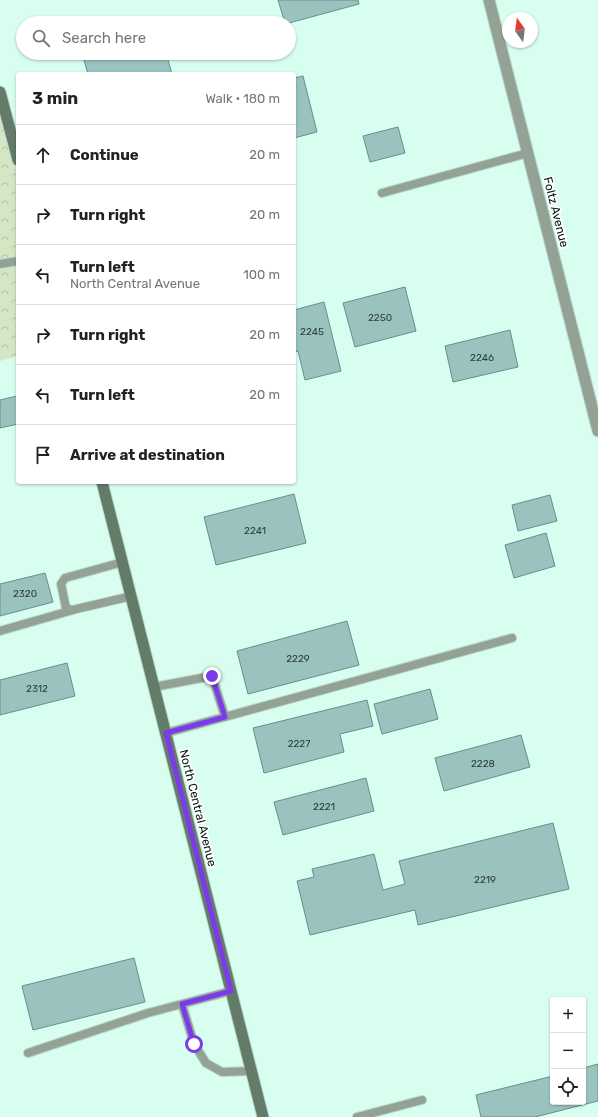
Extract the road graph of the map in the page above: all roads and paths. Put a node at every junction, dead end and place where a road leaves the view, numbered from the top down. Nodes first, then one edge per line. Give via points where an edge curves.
1 (489, 0) edge
2 (0, 92) edge
3 (16, 152) edge
4 (528, 153) junction
5 (382, 193) dead end
6 (16, 261) edge
7 (0, 264) edge
8 (598, 431) edge
9 (103, 484) edge
10 (123, 562) junction
11 (132, 596) junction
12 (74, 610) junction
13 (0, 631) edge
14 (512, 638) dead end
15 (154, 686) junction
16 (225, 717) junction
17 (166, 733) junction
18 (231, 991) junction
19 (182, 1004) junction
20 (28, 1053) dead end
21 (252, 1071) junction
22 (422, 1100) dead end
23 (263, 1117) edge
24 (357, 1117) edge

1 - 4 street, Foltz Avenue
2 - 3 main road
4 - 5 lane
4 - 8 street, Foltz Avenue
6 - 7 lane
9 - 10 main road, North Central Avenue
10 - 11 main road, North Central Avenue
10 - 12 lane via 65,578 62,584 66,608
11 - 12 lane
11 - 15 main road, North Central Avenue
12 - 13 lane
14 - 16 lane
15 - 16 lane via 212,676
15 - 17 main road, North Central Avenue
16 - 17 lane
17 - 18 main road, North Central Avenue
18 - 19 lane
18 - 21 main road, North Central Avenue
19 - 20 lane
19 - 21 lane via 194,1044 206,1063 222,1072
21 - 23 main road, North Central Avenue
22 - 24 lane

